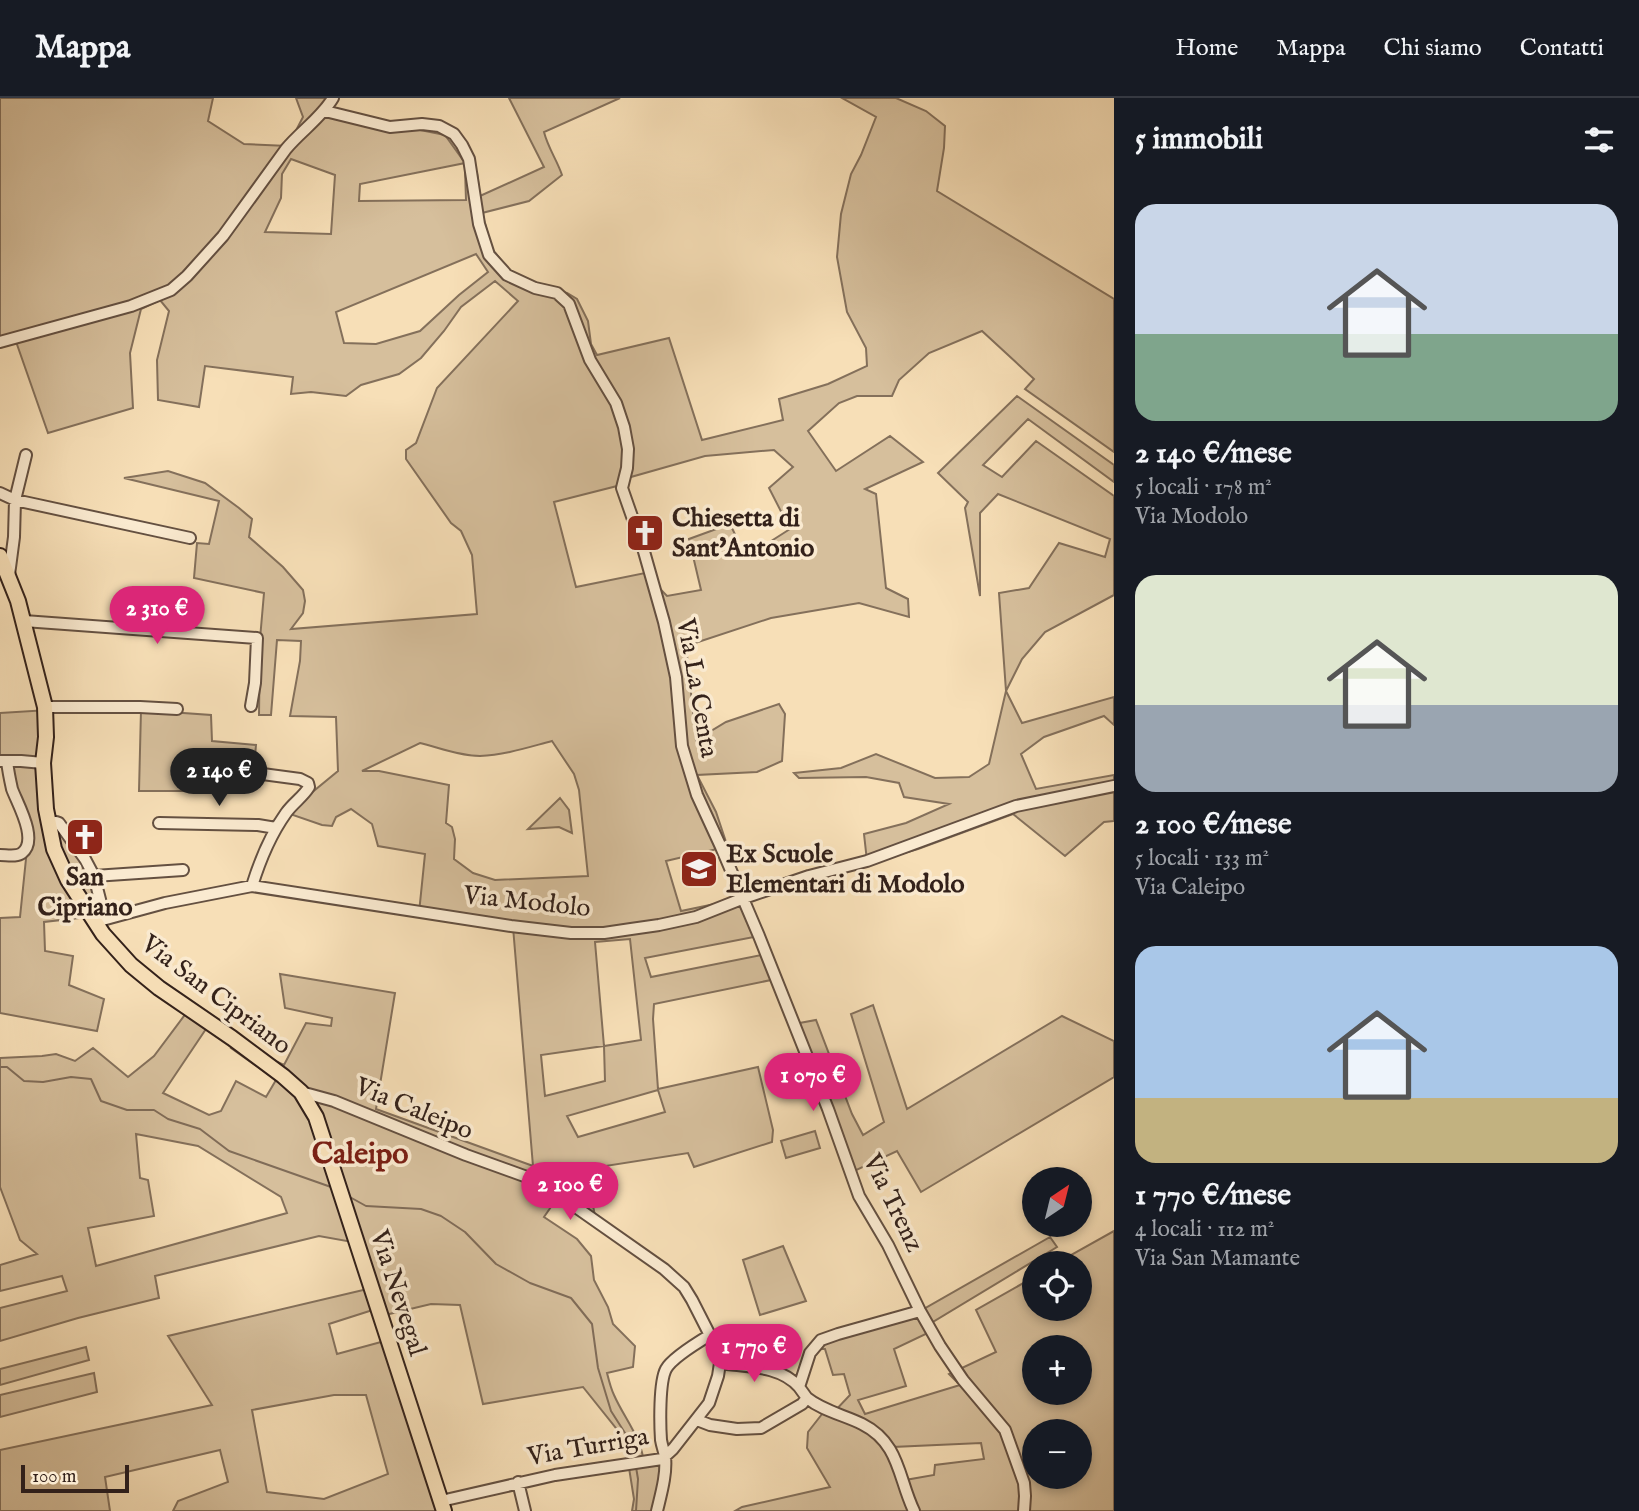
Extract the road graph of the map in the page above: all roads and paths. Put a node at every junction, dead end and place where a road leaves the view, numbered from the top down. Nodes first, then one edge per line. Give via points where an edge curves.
1 (333, 98) edge
2 (326, 111) junction
3 (0, 342) edge
4 (26, 455) dead end
5 (0, 493) edge
6 (15, 500) junction
7 (190, 538) dead end
8 (0, 555) edge
9 (9, 575) junction
10 (24, 621) junction
11 (251, 705) dead end
12 (45, 707) junction
13 (177, 709) dead end
14 (3, 761) edge
15 (43, 764) junction
16 (255, 773) dead end
17 (1114, 786) edge
18 (48, 823) junction
19 (159, 823) dead end
20 (276, 828) junction
21 (0, 855) edge
22 (183, 870) dead end
23 (94, 876) junction
24 (252, 886) junction
25 (744, 898) junction
26 (100, 921) junction
27 (301, 1092) junction
28 (920, 1311) junction
29 (710, 1335) junction
30 (720, 1363) junction
31 (799, 1387) junction
32 (807, 1398) junction
33 (697, 1420) junction
34 (665, 1457) junction
35 (518, 1482) junction
36 (442, 1506) edge
37 (525, 1511) edge
38 (657, 1511) edge
39 (914, 1511) edge
40 (1024, 1511) edge

1 - 2 street
2 - 3 street via 295,138 223,236 171,290 131,306
2 - 25 street, Via La Centa via 390,127 439,126 454,134 469,159 489,255 507,275 557,293 569,304 590,360 616,403 624,427 628,459 622,488 664,622 676,677 682,746 696,794
4 - 6 street, Via San Cipriano
5 - 6 street
6 - 7 street
6 - 9 street, Via San Cipriano
8 - 9 main road, Via San Cipriano
9 - 10 main road, Via San Cipriano
10 - 11 street via 257,638
10 - 12 main road, Via San Cipriano
12 - 13 street
12 - 15 main road, Via San Cipriano
14 - 15 street
14 - 21 street via 24,815 28,844 22,853
15 - 18 main road, Via San Cipriano
16 - 20 street via 309,783 307,792
17 - 25 street, Via Modolo via 1016,806 867,861
18 - 23 street, Via San Cipriano via 59,823
18 - 26 main road, Via San Cipriano via 62,869
19 - 20 street
20 - 24 street
22 - 23 street
23 - 26 street, Via San Cipriano
24 - 25 street, Via Modolo via 571,933 659,925 696,917
24 - 26 street, Via Modolo
25 - 28 street, Via Trenz via 859,1196
26 - 27 main road, Via San Cipriano via 112,945 140,973
27 - 29 street, Via Caleipo via 538,1181 664,1269 684,1287
27 - 36 main road, Via Nevegal via 316,1117
28 - 31 street via 821,1340 810,1353
28 - 40 street, Via Trenz via 964,1380 1005,1430 1024,1483
29 - 30 street, Via Caleipo
29 - 34 street via 667,1367 660,1420
30 - 31 street via 776,1371
30 - 33 street via 709,1403
31 - 32 street
32 - 33 street via 761,1428 737,1429
32 - 39 street via 863,1424 885,1441
33 - 34 street
34 - 35 street, Via Turriga
34 - 38 street
35 - 36 street, Via Turriga
35 - 37 street, Via Turriga

